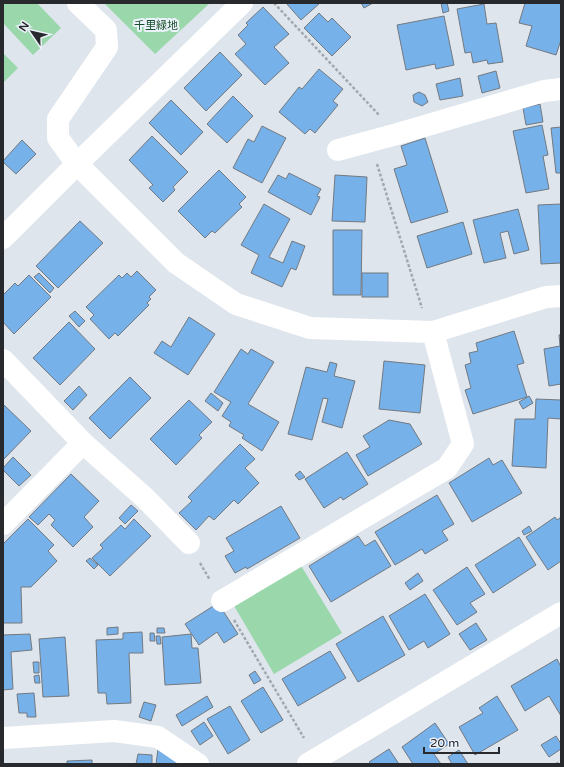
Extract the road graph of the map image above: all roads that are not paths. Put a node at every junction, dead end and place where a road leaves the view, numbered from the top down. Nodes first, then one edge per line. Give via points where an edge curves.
1 (78, 3) edge
2 (242, 3) edge
3 (561, 89) edge
4 (338, 150) dead end
5 (77, 164) junction
6 (3, 238) edge
7 (561, 296) edge
8 (433, 332) junction
9 (3, 360) edge
10 (83, 443) junction
11 (3, 524) edge
12 (189, 543) road end
13 (222, 601) road end
14 (561, 613) edge
15 (3, 738) edge
16 (198, 764) edge
17 (308, 764) edge

1 - 5 street via 106,30 107,47 58,119 58,138
2 - 5 street
3 - 4 street via 544,91
5 - 6 street
5 - 8 street via 176,263 236,304 310,328
7 - 8 street via 546,297
8 - 13 street via 463,444 447,468
9 - 10 street
10 - 11 street
10 - 12 street via 145,498
14 - 17 street
15 - 16 street via 114,731 158,738

